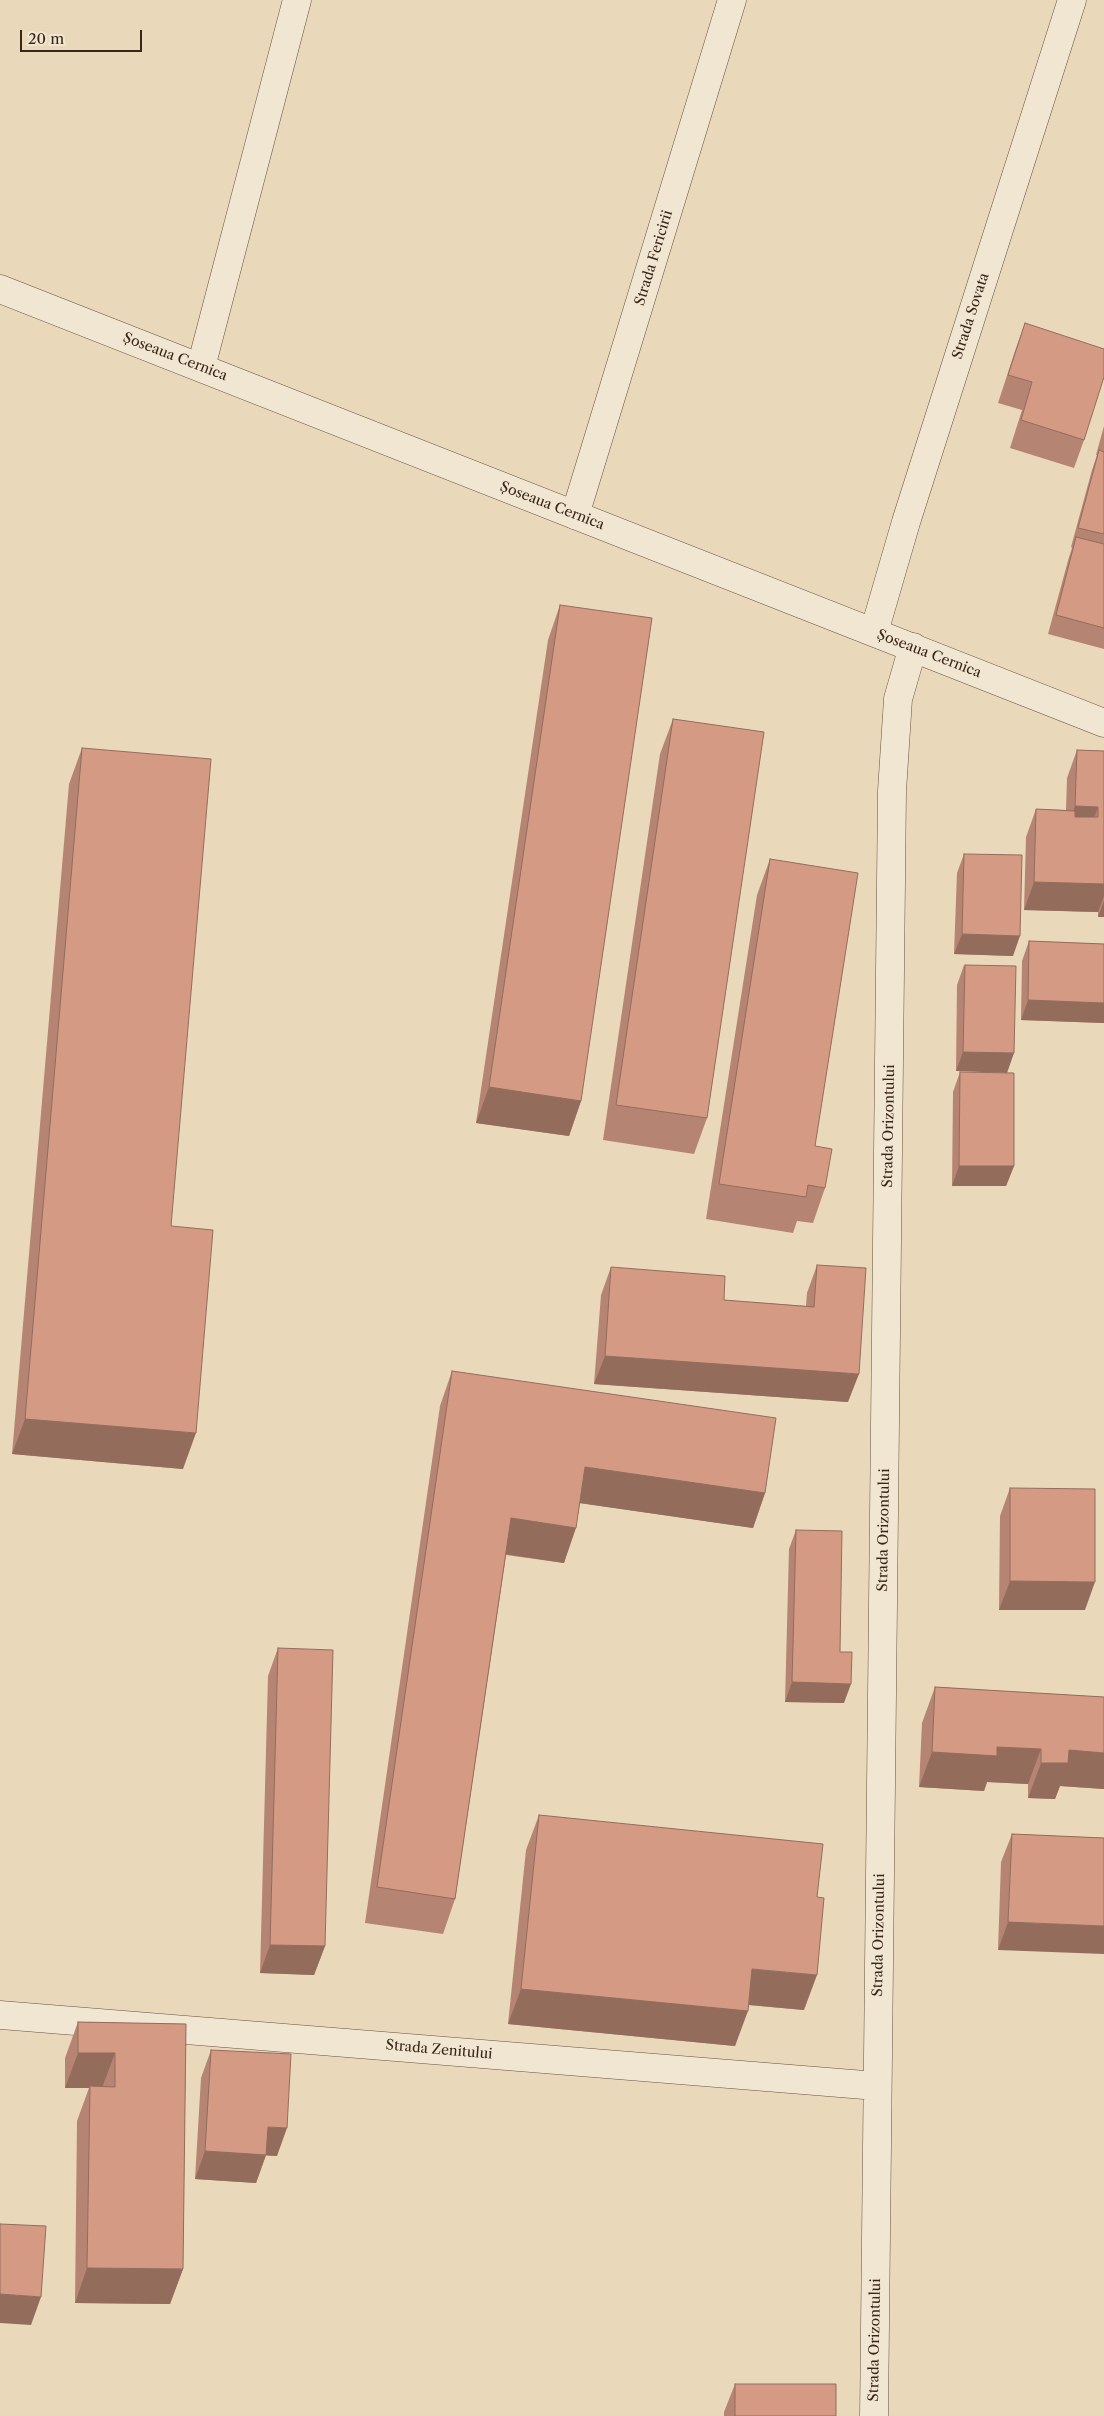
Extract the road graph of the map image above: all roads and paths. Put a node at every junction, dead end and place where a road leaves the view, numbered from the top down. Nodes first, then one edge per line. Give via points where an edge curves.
1 (297, 0) edge
2 (732, 0) edge
3 (1072, 0) edge
4 (0, 289) edge
5 (201, 367) junction
6 (575, 515) junction
7 (874, 632) junction
8 (913, 647) junction
9 (1104, 723) edge
10 (0, 2015) edge
11 (877, 2086) junction
12 (874, 2416) edge

1 - 5 street
2 - 6 street, Strada Fericirii
3 - 7 street, Strada Sovata
4 - 5 street, Șoseaua Cernica
5 - 6 street, Șoseaua Cernica
6 - 7 street, Șoseaua Cernica
7 - 8 street, Șoseaua Cernica
8 - 9 street, Șoseaua Cernica
8 - 11 street, Strada Orizontului via 898,699 892,791
10 - 11 street, Strada Zenitului
11 - 12 street, Strada Orizontului

